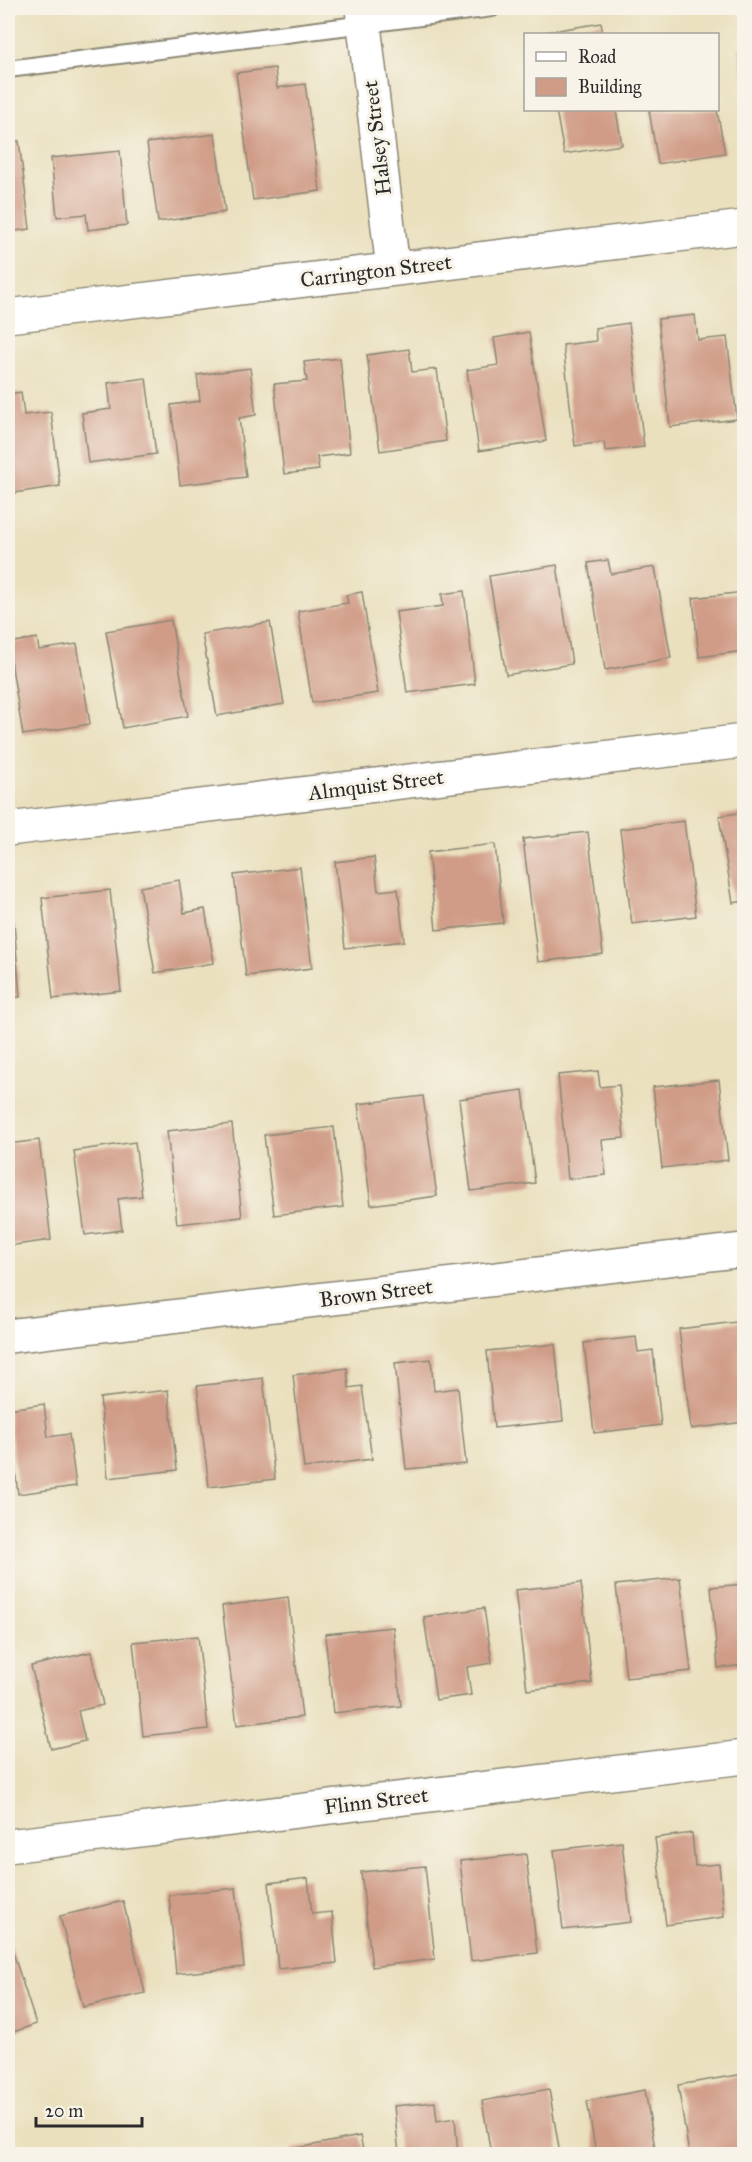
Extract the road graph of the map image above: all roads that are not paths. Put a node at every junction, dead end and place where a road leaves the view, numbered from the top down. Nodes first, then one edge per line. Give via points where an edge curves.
1 (492, 8) edge
2 (363, 16) edge
3 (8, 69) edge
4 (744, 227) edge
5 (393, 269) junction
6 (8, 316) edge
7 (744, 741) edge
8 (8, 829) edge
9 (744, 1250) edge
10 (8, 1336) edge
11 (744, 1757) edge
12 (8, 1846) edge

1 - 2 lane
2 - 3 lane
2 - 5 street, Halsey Street
4 - 5 street, Carrington Street
5 - 6 street, Carrington Street
7 - 8 street, Almquist Street
9 - 10 street, Brown Street
11 - 12 street, Flinn Street

